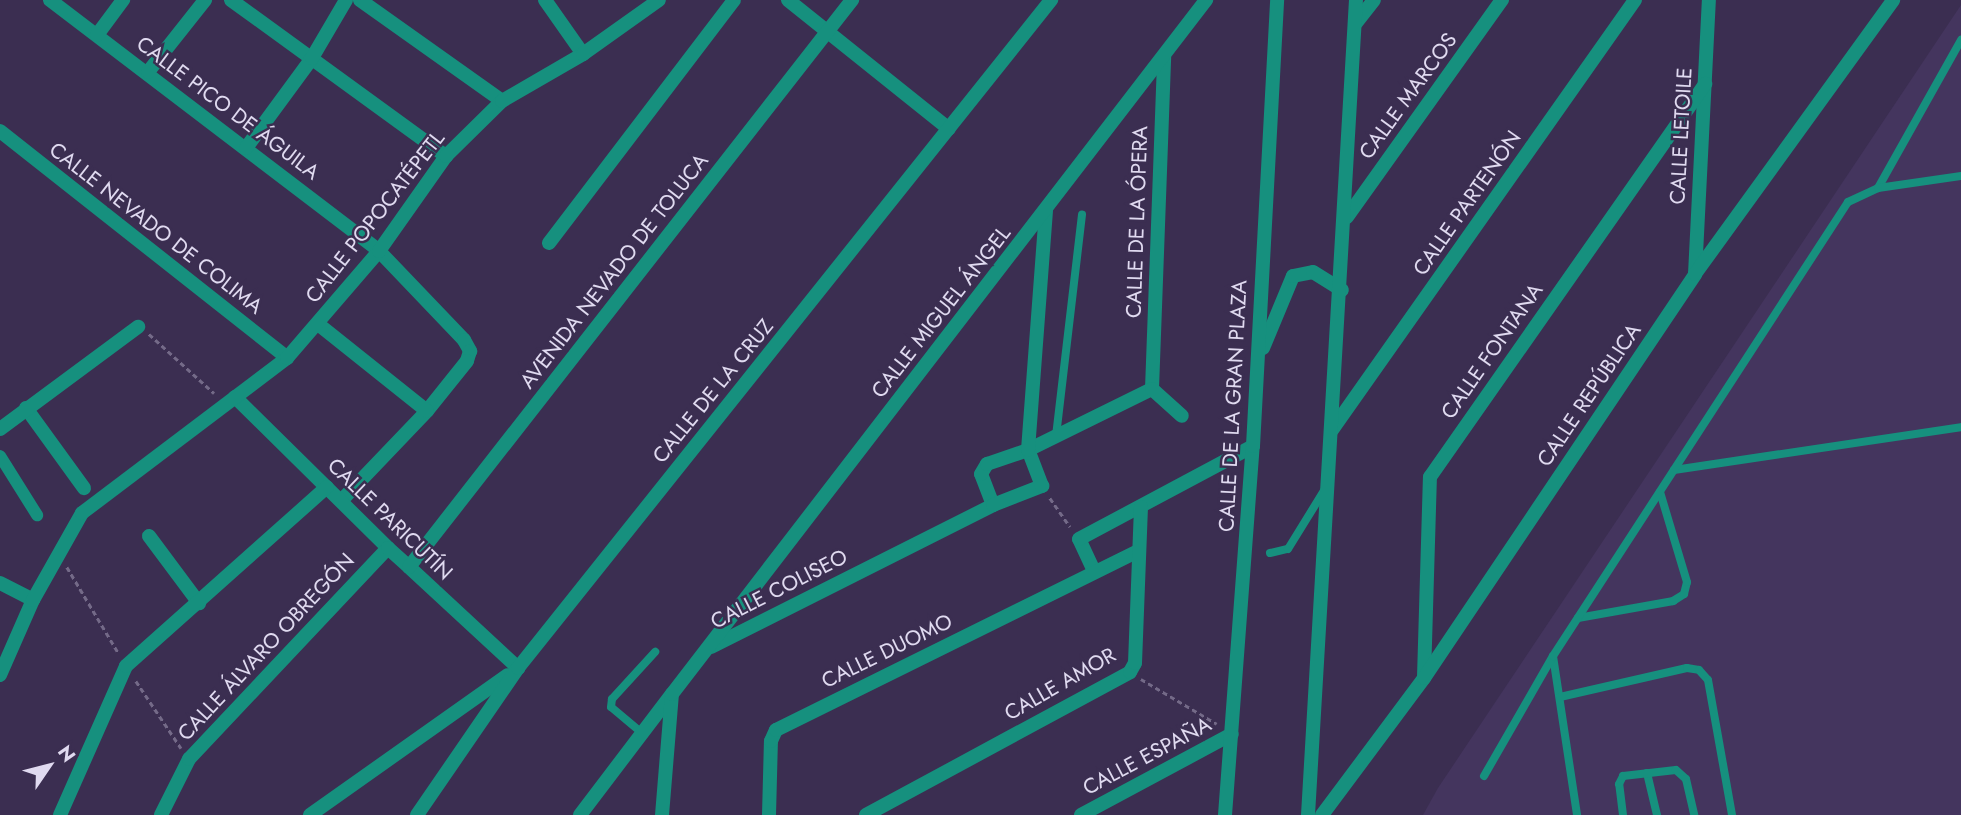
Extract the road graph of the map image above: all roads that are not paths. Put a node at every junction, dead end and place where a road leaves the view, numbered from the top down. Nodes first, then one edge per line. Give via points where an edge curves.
1 (50, 0) edge
2 (123, 0) edge
3 (205, 0) edge
4 (231, 0) edge
5 (346, 0) edge
6 (360, 0) edge
7 (545, 0) edge
8 (659, 0) edge
9 (734, 0) edge
10 (788, 0) edge
11 (852, 0) edge
12 (1051, 0) edge
13 (1206, 0) edge
14 (1277, 0) edge
15 (1356, 0) edge
16 (1374, 0) edge
17 (1502, 0) edge
18 (1636, 0) edge
19 (1709, 0) edge
20 (1893, 0) edge
21 (1356, 23) junction
22 (828, 31) junction
23 (97, 35) junction
24 (1961, 40) edge
25 (583, 54) junction
26 (1164, 57) junction
27 (312, 58) junction
28 (148, 72) junction
29 (1705, 84) junction
30 (502, 101) junction
31 (949, 129) junction
32 (0, 131) edge
33 (246, 148) junction
34 (446, 156) junction
35 (1961, 176) edge
36 (1878, 188) junction
37 (1046, 209) junction
38 (1082, 215) dead end
39 (1347, 217) junction
40 (549, 243) dead end
41 (379, 251) junction
42 (1695, 274) junction
43 (1342, 290) junction
44 (318, 324) junction
45 (138, 327) road end
46 (287, 358) junction
47 (1258, 362) junction
48 (1152, 389) junction
49 (230, 401) junction
50 (26, 408) junction
51 (427, 411) junction
52 (1182, 416) dead end
53 (1961, 427) edge
54 (0, 429) edge
55 (1332, 430) junction
56 (1056, 436) junction
57 (1253, 446) junction
58 (1028, 450) junction
59 (0, 456) edge
60 (1674, 470) junction
61 (1329, 483) junction
62 (327, 487) junction
63 (85, 488) dead end
64 (1660, 492) junction
65 (341, 501) junction
66 (993, 505) junction
67 (1141, 507) junction
68 (37, 515) dead end
69 (149, 536) dead end
70 (388, 548) junction
71 (1138, 551) junction
72 (1270, 553) dead end
73 (409, 567) junction
74 (1094, 571) junction
75 (0, 583) edge
76 (33, 600) junction
77 (199, 603) junction
78 (1578, 618) junction
79 (708, 648) junction
80 (655, 652) dead end
81 (1553, 656) junction
82 (518, 668) junction
83 (0, 675) edge
84 (1424, 678) junction
85 (671, 694) junction
86 (1560, 697) junction
87 (642, 733) junction
88 (1232, 734) junction
89 (1647, 773) junction
90 (1484, 776) dead end
91 (60, 815) edge
92 (161, 815) edge
93 (310, 815) edge
94 (417, 815) edge
95 (580, 815) edge
96 (662, 815) edge
97 (769, 815) edge
98 (866, 815) edge
99 (1081, 815) edge
100 (1225, 815) edge
101 (1308, 815) edge
102 (1322, 815) edge
103 (1577, 815) edge
104 (1623, 815) edge
105 (1657, 815) edge
106 (1694, 815) edge
107 (1732, 815) edge

1 - 23 street, CALLE PICO DE ÁGUILA
2 - 23 street
3 - 28 street
4 - 27 street
5 - 27 street
6 - 30 street
7 - 25 street
8 - 25 street, CALLE POPOCATÉPETL
9 - 40 street
10 - 22 street
11 - 22 street, AVENIDA NEVADO DE TOLUCA
12 - 31 street, CALLE DE LA CRUZ
13 - 26 street, CALLE MIGUEL ÁNGEL
14 - 47 street, CALLE DE LA GRAN PLAZA
15 - 21 street
16 - 21 street
17 - 39 street, CALLE MARCOS
18 - 55 street, CALLE PARTENÓN
19 - 29 street, CALLE LETOILE
20 - 42 street, CALLE REPÚBLICA
21 - 39 street
22 - 31 street
22 - 73 street, AVENIDA NEVADO DE TOLUCA
23 - 28 street, CALLE PICO DE ÁGUILA
24 - 36 lane
25 - 30 street, CALLE POPOCATÉPETL
26 - 37 street, CALLE MIGUEL ÁNGEL
26 - 48 street, CALLE DE LA ÓPERA
27 - 33 street
27 - 34 street
28 - 33 street, CALLE PICO DE ÁGUILA
29 - 42 street, CALLE LETOILE
29 - 84 street, CALLE FONTANA via 1430,477
30 - 34 street, CALLE POPOCATÉPETL
31 - 82 street, CALLE DE LA CRUZ
32 - 46 street, CALLE NEVADO DE COLIMA
33 - 41 street, CALLE PICO DE ÁGUILA
34 - 41 street, CALLE POPOCATÉPETL
35 - 36 lane
36 - 60 lane via 1848,202
37 - 58 street
37 - 79 street, CALLE MIGUEL ÁNGEL
38 - 56 lane
39 - 43 street
41 - 44 street, CALLE POPOCATÉPETL
41 - 51 street, CALLE PICO DE ÁGUILA via 470,351
42 - 84 street, CALLE REPÚBLICA
43 - 47 street via 1312,272 1293,276
43 - 55 street
44 - 46 street, CALLE POPOCATÉPETL
44 - 51 street
45 - 50 street
46 - 49 street, CALLE POPOCATÉPETL
47 - 57 street, CALLE DE LA GRAN PLAZA
48 - 52 street
48 - 56 street
49 - 62 street, CALLE PARICUTÍN
49 - 76 street, CALLE POPOCATÉPETL via 82,513
50 - 54 street
50 - 63 street
51 - 65 street
53 - 60 lane
55 - 61 street
56 - 58 street
57 - 67 street
57 - 88 street, CALLE DE LA GRAN PLAZA
58 - 66 street via 982,468
58 - 66 street, CALLE COLISEO via 1042,486
59 - 68 street
60 - 64 lane
61 - 72 lane via 1289,549
61 - 101 street
62 - 65 street, CALLE PARICUTÍN
62 - 77 street
64 - 78 lane
64 - 78 lane via 1687,582 1684,594 1673,601
65 - 70 street, CALLE PARICUTÍN
66 - 79 street, CALLE COLISEO
67 - 71 street, CALLE AMOR
67 - 74 street via 1079,539
69 - 77 street
70 - 73 street, CALLE PARICUTÍN
70 - 92 street, CALLE ÁLVARO OBREGÓN via 189,759
71 - 74 street, CALLE DUOMO
71 - 98 street, CALLE AMOR via 1135,663 1130,672
73 - 82 street, CALLE PARICUTÍN
74 - 97 street, CALLE DUOMO via 776,730 771,741
75 - 76 street
76 - 83 street, CALLE POPOCATÉPETL
77 - 91 street via 126,666
78 - 81 lane
79 - 85 street, CALLE COLISEO
80 - 87 lane via 612,699 611,707
81 - 86 lane
81 - 90 lane
82 - 93 street
82 - 94 street, CALLE DE LA CRUZ
84 - 102 street, CALLE REPÚBLICA
85 - 87 street, CALLE COLISEO
85 - 96 street
86 - 103 lane
86 - 107 lane via 1687,668 1699,670 1708,680
87 - 95 street, CALLE COLISEO
88 - 99 street, CALLE ESPAÑA
88 - 100 street, CALLE DE LA GRAN PLAZA
89 - 104 lane via 1619,779
89 - 105 lane
89 - 106 lane via 1683,773

